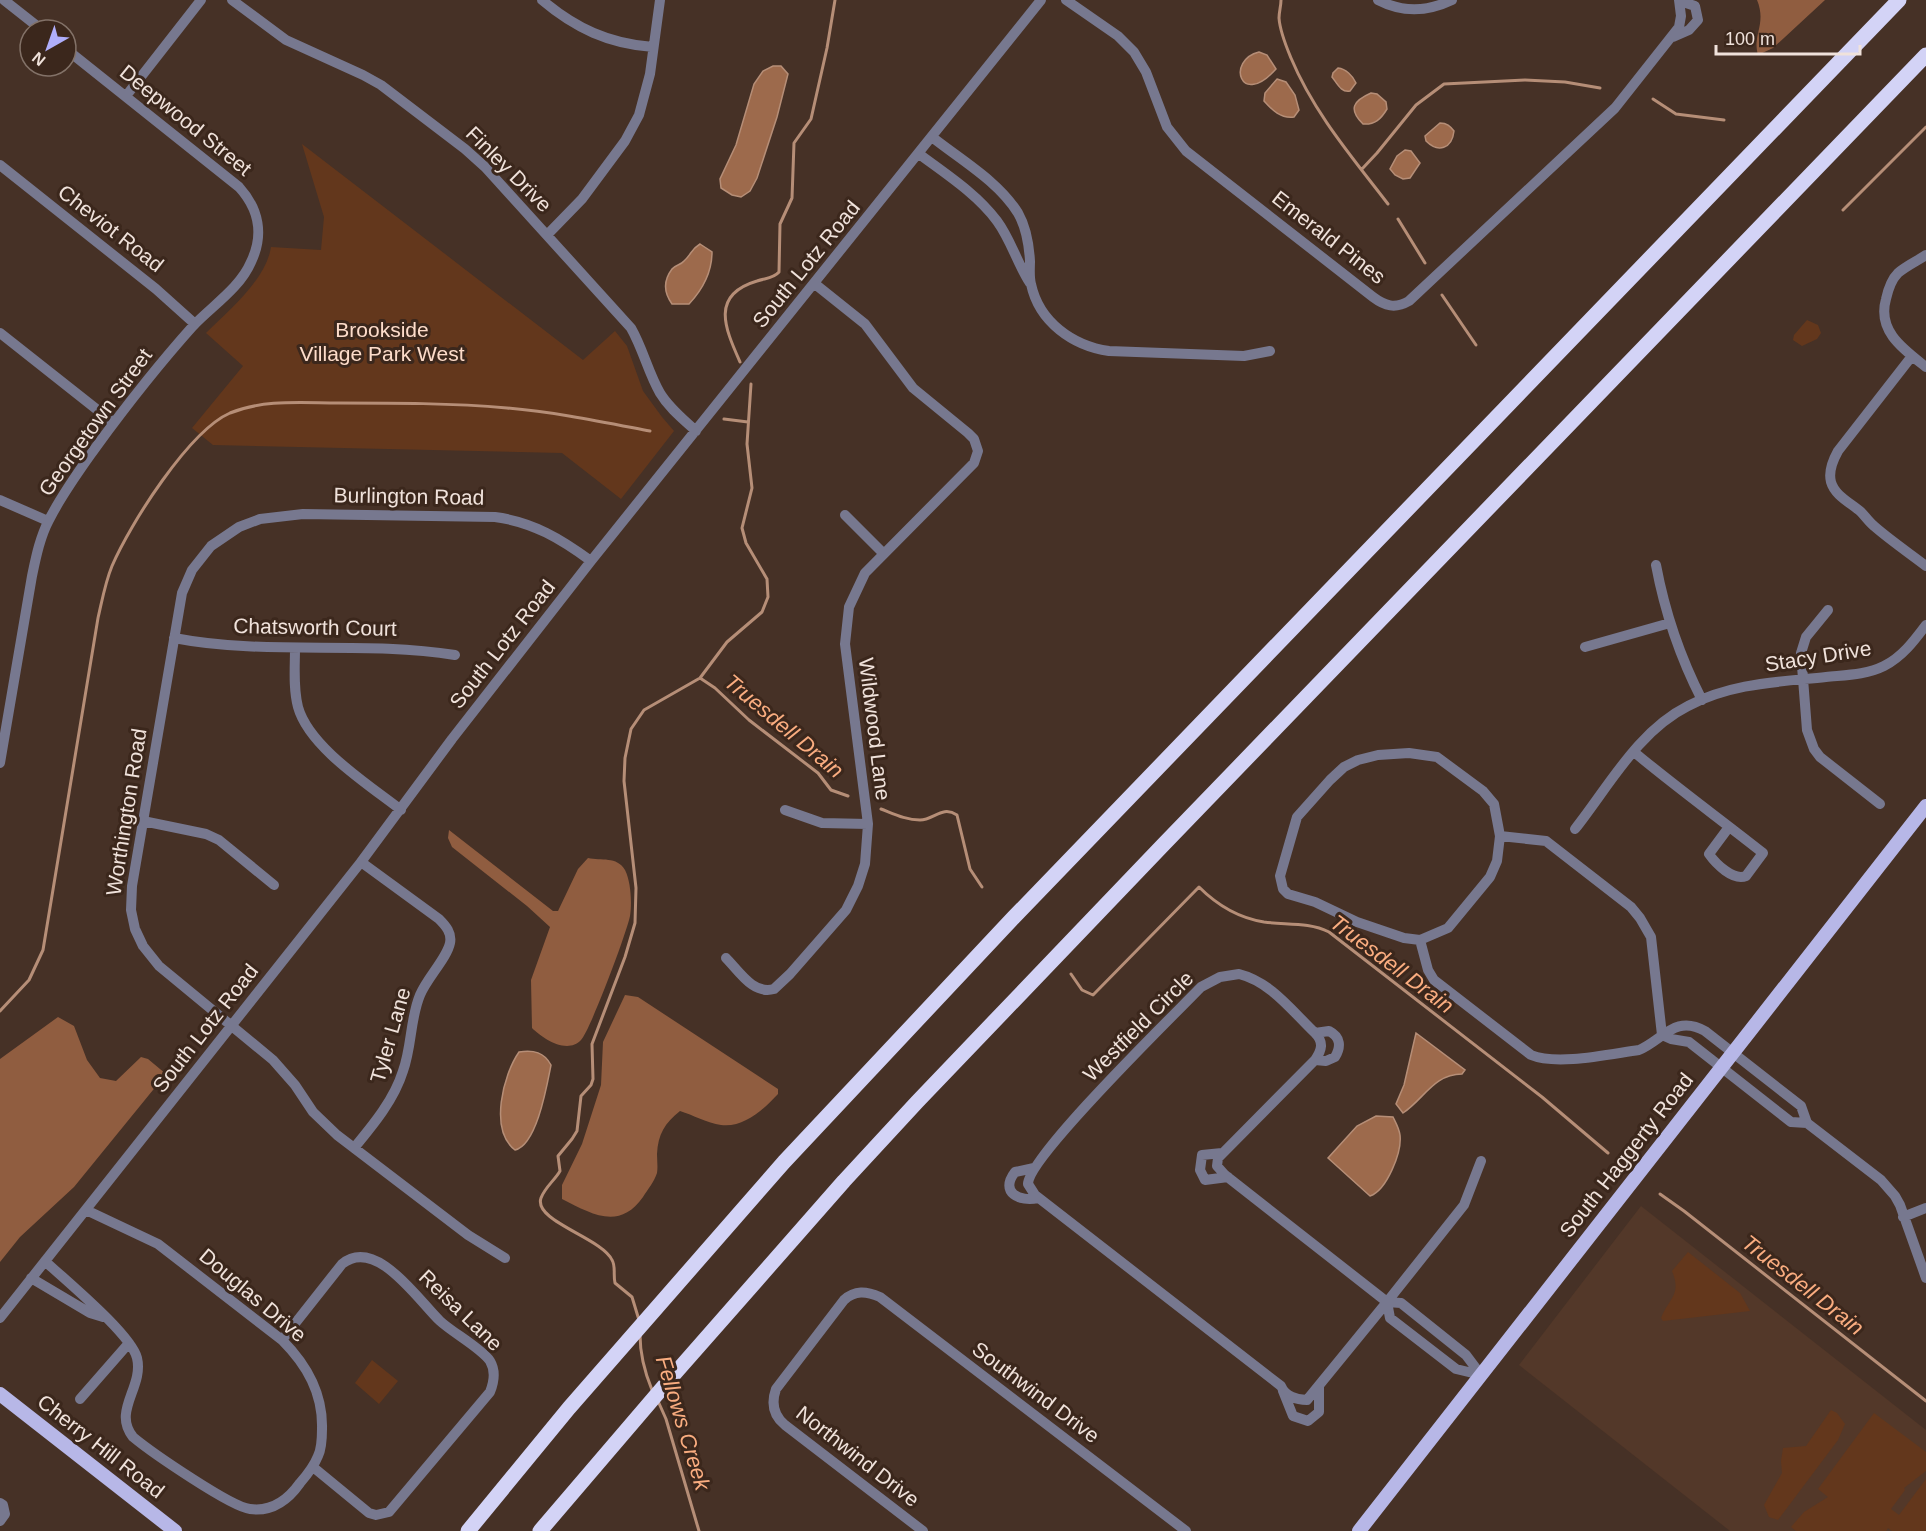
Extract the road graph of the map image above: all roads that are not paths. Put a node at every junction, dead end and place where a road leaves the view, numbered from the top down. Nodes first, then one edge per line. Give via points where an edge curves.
1 (4, 0) edge
2 (201, 0) edge
3 (232, 0) edge
4 (542, 0) edge
5 (660, 0) edge
6 (1041, 0) edge
7 (1066, 0) edge
8 (1378, 0) edge
9 (1452, 0) edge
10 (1679, 0) edge
11 (1899, 0) edge
12 (27, 18) edge
13 (1670, 38) junction
14 (653, 47) junction
15 (1926, 55) edge
16 (78, 58) edge
17 (126, 96) junction
18 (932, 137) junction
19 (920, 154) junction
20 (0, 165) edge
21 (1012, 205) junction
22 (995, 218) junction
23 (547, 235) junction
24 (1926, 255) edge
25 (246, 271) joint
26 (1030, 283) junction
27 (815, 284) junction
28 (195, 324) junction
29 (0, 333) edge
30 (1269, 351) dead end
31 (1912, 356) junction
32 (1926, 367) edge
33 (114, 423) junction
34 (696, 430) junction
35 (0, 500) edge
36 (845, 515) dead end
37 (48, 521) junction
38 (220, 539) joint
39 (884, 553) junction
40 (591, 561) junction
41 (1656, 565) dead end
42 (1926, 566) edge
43 (1828, 610) dead end
44 (1670, 623) junction
45 (1926, 625) edge
46 (174, 638) junction
47 (1585, 647) dead end
48 (295, 648) junction
49 (455, 655) dead end
50 (1803, 680) junction
51 (1702, 699) junction
52 (1634, 752) junction
53 (0, 764) edge
54 (1880, 804) dead end
55 (1926, 806) edge
56 (401, 810) junction
57 (785, 810) dead end
58 (144, 821) junction
59 (868, 824) junction
60 (1729, 827) junction
61 (1575, 829) dead end
62 (1500, 836) junction
63 (362, 862) junction
64 (274, 885) dead end
65 (1420, 940) junction
66 (726, 958) dead end
67 (232, 1025) junction
68 (1693, 1026) junction
69 (1315, 1033) junction
70 (1662, 1035) junction
71 (1689, 1042) junction
72 (1733, 1052) junction
73 (1315, 1060) junction
74 (1721, 1068) junction
75 (1808, 1123) junction
76 (354, 1149) junction
77 (1222, 1153) junction
78 (1481, 1161) dead end
79 (1034, 1168) junction
80 (1228, 1177) junction
81 (1038, 1198) junction
82 (1926, 1208) edge
83 (86, 1210) junction
84 (1903, 1217) junction
85 (505, 1258) dead end
86 (45, 1261) junction
87 (31, 1278) junction
88 (1926, 1278) edge
89 (860, 1292) joint
90 (1387, 1302) junction
91 (0, 1318) edge
92 (106, 1318) junction
93 (282, 1340) junction
94 (129, 1343) junction
95 (1481, 1375) junction
96 (1318, 1387) junction
97 (1283, 1391) junction
98 (0, 1394) edge
99 (80, 1400) dead end
100 (312, 1467) junction
101 (0, 1503) edge
102 (0, 1521) edge
103 (175, 1531) edge
104 (468, 1531) edge
105 (540, 1531) edge
106 (923, 1531) edge
107 (1185, 1531) edge
108 (1359, 1531) edge

1 - 12 street
2 - 17 street
3 - 23 street, Finley Drive via 286,40 363,75 402,100 475,158
4 - 14 street via 590,33
5 - 14 street
6 - 18 street, South Lotz Road
7 - 13 street, Emerald Pines via 1134,52 1167,127 1186,151 1373,297 1394,306 1409,301 1597,126
8 - 9 street via 1421,10
10 - 13 street, Emerald Pines via 1679,27
10 - 13 street via 1695,6 1698,20 1689,30
11 - 104 highway via 1014,917 784,1162
14 - 23 street via 646,93 631,131 582,199
15 - 105 highway via 844,1181
16 - 17 street, Deepwood Street
17 - 25 street, Deepwood Street via 249,199 259,228 254,255
18 - 19 street, South Lotz Road
18 - 21 street via 996,187
19 - 22 street
19 - 27 street, South Lotz Road
20 - 28 street, Cheviot Road via 156,288
21 - 22 street
21 - 26 street via 1024,225
22 - 26 street
23 - 34 street, Finley Drive via 631,328 661,393 672,409
24 - 31 street via 1898,274 1884,303 1891,336
25 - 28 street, Georgetown Street
26 - 30 street via 1049,320 1063,333 1088,346 1109,351 1244,356
27 - 34 street, South Lotz Road
27 - 39 street, Wildwood Lane via 865,324 913,388 977,444 974,463
28 - 33 street, Georgetown Street
29 - 33 street
31 - 32 street
31 - 42 street via 1838,451 1830,473 1831,482 1843,497
33 - 37 street, Georgetown Street
34 - 40 street, South Lotz Road
35 - 37 street
36 - 39 street
37 - 53 street, Georgetown Street via 32,576
38 - 40 street, Burlington Road via 239,527 285,515 495,517 548,532
38 - 46 street, Worthington Road via 200,558 187,580
39 - 59 street, Wildwood Lane via 860,581 845,626
40 - 56 street, South Lotz Road
41 - 44 street
43 - 50 street via 1803,643
44 - 47 street
44 - 51 street via 1685,667
45 - 50 street, Stacy Drive via 1904,651 1883,666
46 - 48 street, Chatsworth Court via 220,645
46 - 58 street, Worthington Road
48 - 49 street, Chatsworth Court via 416,648
48 - 56 street via 296,697 308,731
50 - 51 street, Stacy Drive via 1745,686
50 - 54 street via 1807,730 1814,749
51 - 52 street, Stacy Drive via 1666,719
52 - 60 street
52 - 61 street, Stacy Drive
55 - 72 main road, South Haggerty Road
56 - 63 street, South Lotz Road
57 - 59 street via 822,823
58 - 64 street via 219,840
58 - 67 street, Worthington Road via 131,899 139,938 159,966
59 - 66 street, Wildwood Lane via 865,864 846,910 778,986 769,991 755,987
60 - 60 street via 1762,853 1742,878 1734,876 1709,854
62 - 65 street via 1497,861 1490,877 1448,928
62 - 65 street via 1497,811 1489,797 1443,760 1424,754 1391,753 1344,767 1298,817 1280,869 1281,882 1288,894 1404,938
62 - 70 street via 1546,841 1640,918 1651,937
63 - 67 street, South Lotz Road
63 - 76 street, Tyler Lane via 439,919 451,941 419,997 408,1055 397,1086
65 - 70 street via 1434,980 1531,1055 1556,1059 1639,1050
67 - 76 street, Worthington Road via 280,1067 324,1124
67 - 83 street, South Lotz Road
68 - 70 street via 1672,1028
68 - 71 street
68 - 72 street
69 - 73 street via 1322,1046
69 - 73 street, Westfield Circle via 1329,1031 1339,1045 1335,1057
69 - 79 street, Westfield Circle via 1266,986 1251,977 1233,974 1209,982 1077,1115
70 - 71 street
71 - 74 street
72 - 74 main road, South Haggerty Road
72 - 75 street via 1801,1106
73 - 77 street, Westfield Circle
74 - 75 street via 1791,1122
74 - 95 main road, South Haggerty Road
75 - 84 street via 1881,1180 1900,1205
76 - 85 street, Worthington Road via 468,1235
77 - 80 street via 1217,1166
77 - 80 street, Westfield Circle via 1202,1155 1200,1170 1205,1180
78 - 90 street, Westfield Circle via 1464,1205
79 - 81 street via 1028,1184
79 - 81 street, Westfield Circle via 1015,1172 1010,1188 1015,1197
80 - 90 street
81 - 97 street, Westfield Circle
82 - 84 street
83 - 86 street, South Lotz Road
83 - 93 street, Douglas Drive via 158,1244
84 - 88 street
86 - 87 street, South Lotz Road
86 - 92 street, Douglas Drive
87 - 91 street, South Lotz Road
87 - 92 street, Douglas Drive via 90,1313
89 - 106 street, Northwind Drive via 844,1300 776,1389 774,1408 785,1425
89 - 107 street, Southwind Drive via 880,1297
90 - 95 street via 1401,1304 1466,1355
90 - 95 street via 1390,1317 1456,1369
90 - 96 street, Westfield Circle
92 - 94 street, Douglas Drive
93 - 100 street, Douglas Drive via 310,1375 320,1402 321,1447
93 - 100 street, Reisa Lane via 342,1264 348,1259 366,1257 398,1276 441,1322 487,1358 494,1370 490,1392 389,1512 369,1513
94 - 99 street
94 - 100 street, Douglas Drive via 138,1370 124,1419 129,1433 138,1441 236,1505 250,1509 267,1508 288,1498
95 - 108 main road, South Haggerty Road
96 - 97 street, Westfield Circle via 1307,1400
96 - 97 street, Westfield Circle via 1319,1412 1308,1421 1293,1416
98 - 103 main road, Cherry Hill Road
101 - 102 street via 5,1514

